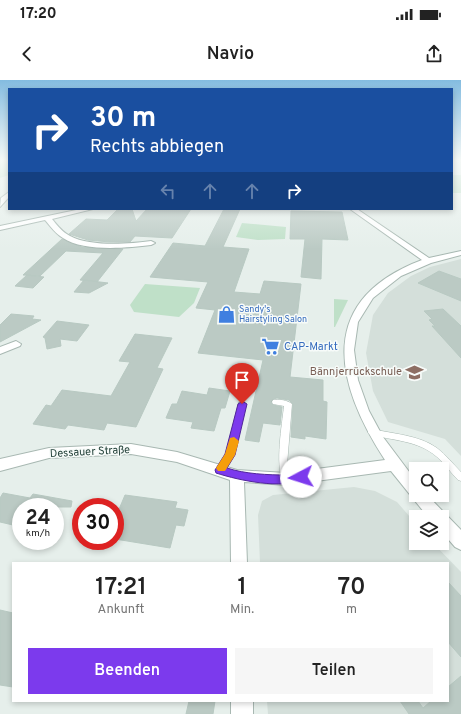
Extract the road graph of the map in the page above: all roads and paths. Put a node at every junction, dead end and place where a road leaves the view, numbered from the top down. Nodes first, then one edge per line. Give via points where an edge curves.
1 (8, 195) edge
2 (0, 205) edge
3 (85, 210) edge
4 (354, 210) edge
5 (47, 218) junction
6 (0, 228) edge
7 (151, 243) dead end
8 (461, 253) edge
9 (427, 260) junction
10 (16, 344) dead end
11 (0, 351) edge
12 (276, 402) dead end
13 (242, 404) dead end
14 (372, 432) junction
15 (0, 465) edge
16 (393, 465) junction
17 (220, 470) junction
18 (237, 476) junction
19 (461, 478) edge
20 (286, 479) junction
21 (409, 484) edge
22 (424, 502) edge
23 (432, 510) edge
24 (449, 529) edge
25 (461, 542) edge
26 (239, 562) edge
27 (242, 702) edge
28 (242, 714) edge

1 - 2 street
3 - 5 street
4 - 9 street
5 - 6 street
5 - 7 street via 60,233 76,242 122,245
8 - 9 street
9 - 14 street via 386,281 365,300 354,321 349,346 351,377
10 - 11 street
12 - 20 lane via 288,404 283,465
13 - 17 lane via 230,455
14 - 16 street
14 - 19 lane via 430,447
15 - 17 street, Dessauer Straße via 49,453 131,449 177,457
16 - 20 street, Dessauer Straße
16 - 21 street
17 - 18 street, Dessauer Straße
18 - 20 street, Dessauer Straße
18 - 26 street
22 - 23 street
24 - 25 street
27 - 28 street

